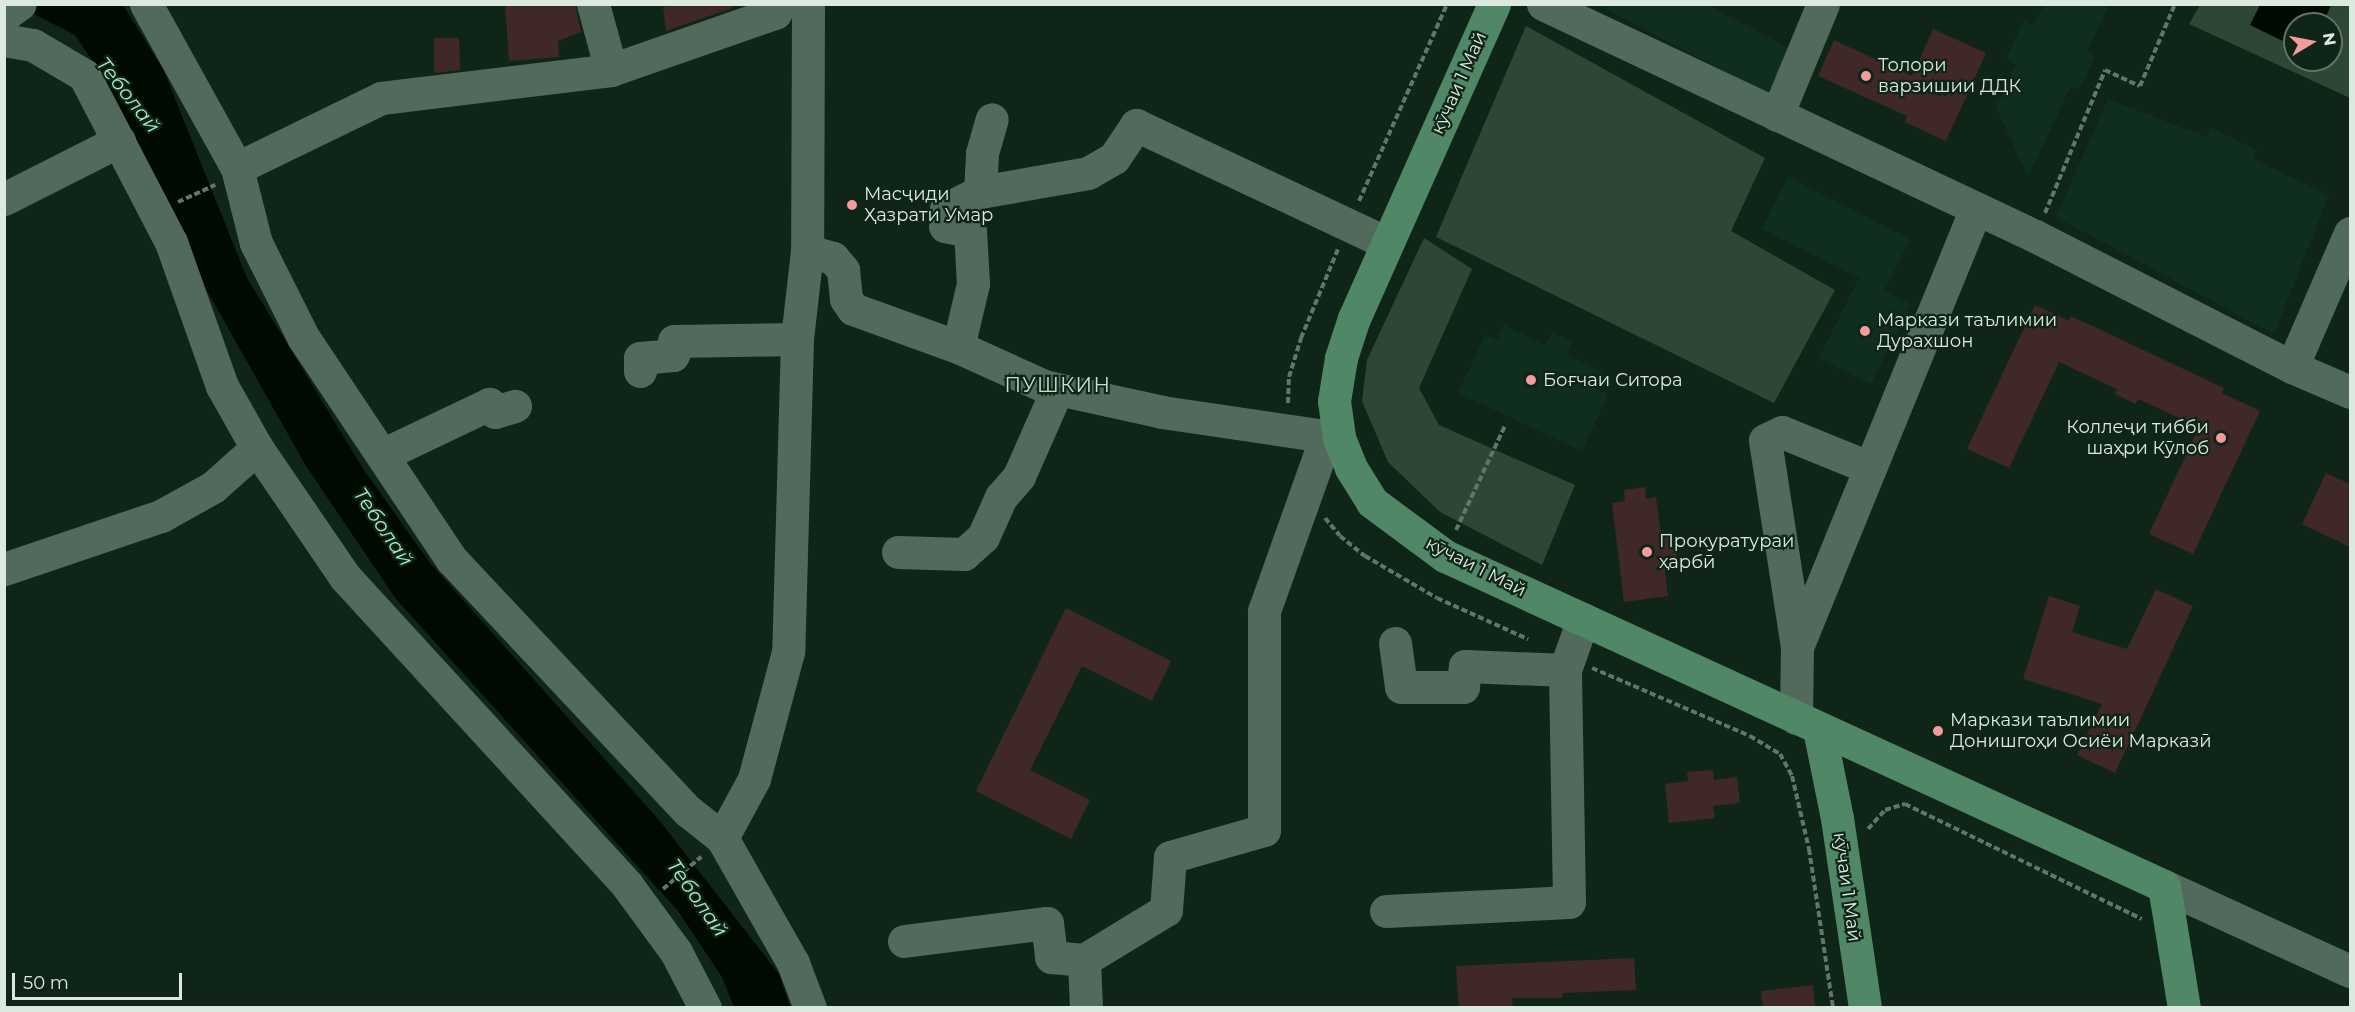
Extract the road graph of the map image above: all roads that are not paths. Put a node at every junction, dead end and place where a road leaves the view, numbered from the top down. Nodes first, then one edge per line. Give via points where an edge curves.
1 (20, 4) edge
2 (146, 4) edge
3 (593, 4) edge
4 (780, 4) edge
5 (808, 4) edge
6 (1494, 4) edge
7 (1544, 4) edge
8 (1823, 4) edge
9 (4, 15) edge
10 (4, 40) edge
11 (611, 70) junction
12 (1777, 115) junction
13 (992, 119) dead end
14 (119, 141) junction
15 (228, 175) junction
16 (980, 192) junction
17 (4, 199) edge
18 (1976, 208) junction
19 (2350, 233) edge
20 (1388, 243) junction
21 (807, 250) junction
22 (797, 339) junction
23 (958, 347) junction
24 (2292, 367) junction
25 (640, 371) dead end
26 (1057, 390) junction
27 (2350, 392) edge
28 (515, 406) dead end
29 (1333, 438) junction
30 (257, 448) junction
31 (382, 455) junction
32 (1870, 468) junction
33 (898, 552) dead end
34 (4, 569) edge
35 (1583, 619) junction
36 (1395, 643) dead end
37 (1797, 647) junction
38 (1567, 664) junction
39 (1807, 723) junction
40 (712, 846) junction
41 (2164, 886) junction
42 (1386, 911) dead end
43 (904, 941) dead end
44 (1084, 960) junction
45 (2350, 971) edge
46 (705, 1008) edge
47 (810, 1008) edge
48 (1086, 1008) edge
49 (1865, 1008) edge
50 (2184, 1008) edge

1 - 9 street
2 - 15 street
3 - 11 street
4 - 11 street via 775,13
5 - 21 street
6 - 20 main road, кӯчаи 1 Май
7 - 12 street
8 - 12 street
10 - 14 street via 33,45 84,75
11 - 15 street via 381,98
12 - 18 street
13 - 16 street via 982,153
14 - 17 street
14 - 30 street via 171,242 222,386
15 - 31 street via 256,243 303,337
16 - 20 street via 1053,176 1088,173 1114,159 1136,125
16 - 23 street via 946,210 945,226 970,231 974,284
18 - 24 street
18 - 32 street
19 - 24 street
20 - 29 main road, кӯчаи 1 Май via 1341,358
21 - 22 street
21 - 23 street via 833,258 843,270 846,299 854,309
22 - 25 street via 674,341 673,354 640,358
22 - 40 street via 788,651 754,779
23 - 26 street
24 - 27 street
26 - 29 street via 1162,412
26 - 33 street via 1019,476 1001,497 983,537 964,554
28 - 31 street via 495,412 489,404
29 - 35 main road, кӯчаи 1 Май via 1372,502 1456,539
29 - 44 street via 1309,484 1264,611 1264,830 1170,856 1166,910
30 - 34 street via 213,487 161,516
30 - 46 street via 345,577 627,885 676,952
31 - 40 street via 452,560 688,811
32 - 37 street
32 - 37 street via 1782,432 1764,440
35 - 38 street
35 - 39 main road, кӯчаи 1 Май
36 - 38 street via 1401,687 1463,687 1465,666
37 - 39 street
38 - 42 street via 1569,902
39 - 41 main road
39 - 49 main road, кӯчаи 1 Май via 1837,818
40 - 47 street via 793,963
41 - 45 street
41 - 50 main road
43 - 44 street via 1047,923 1051,957
44 - 48 street

